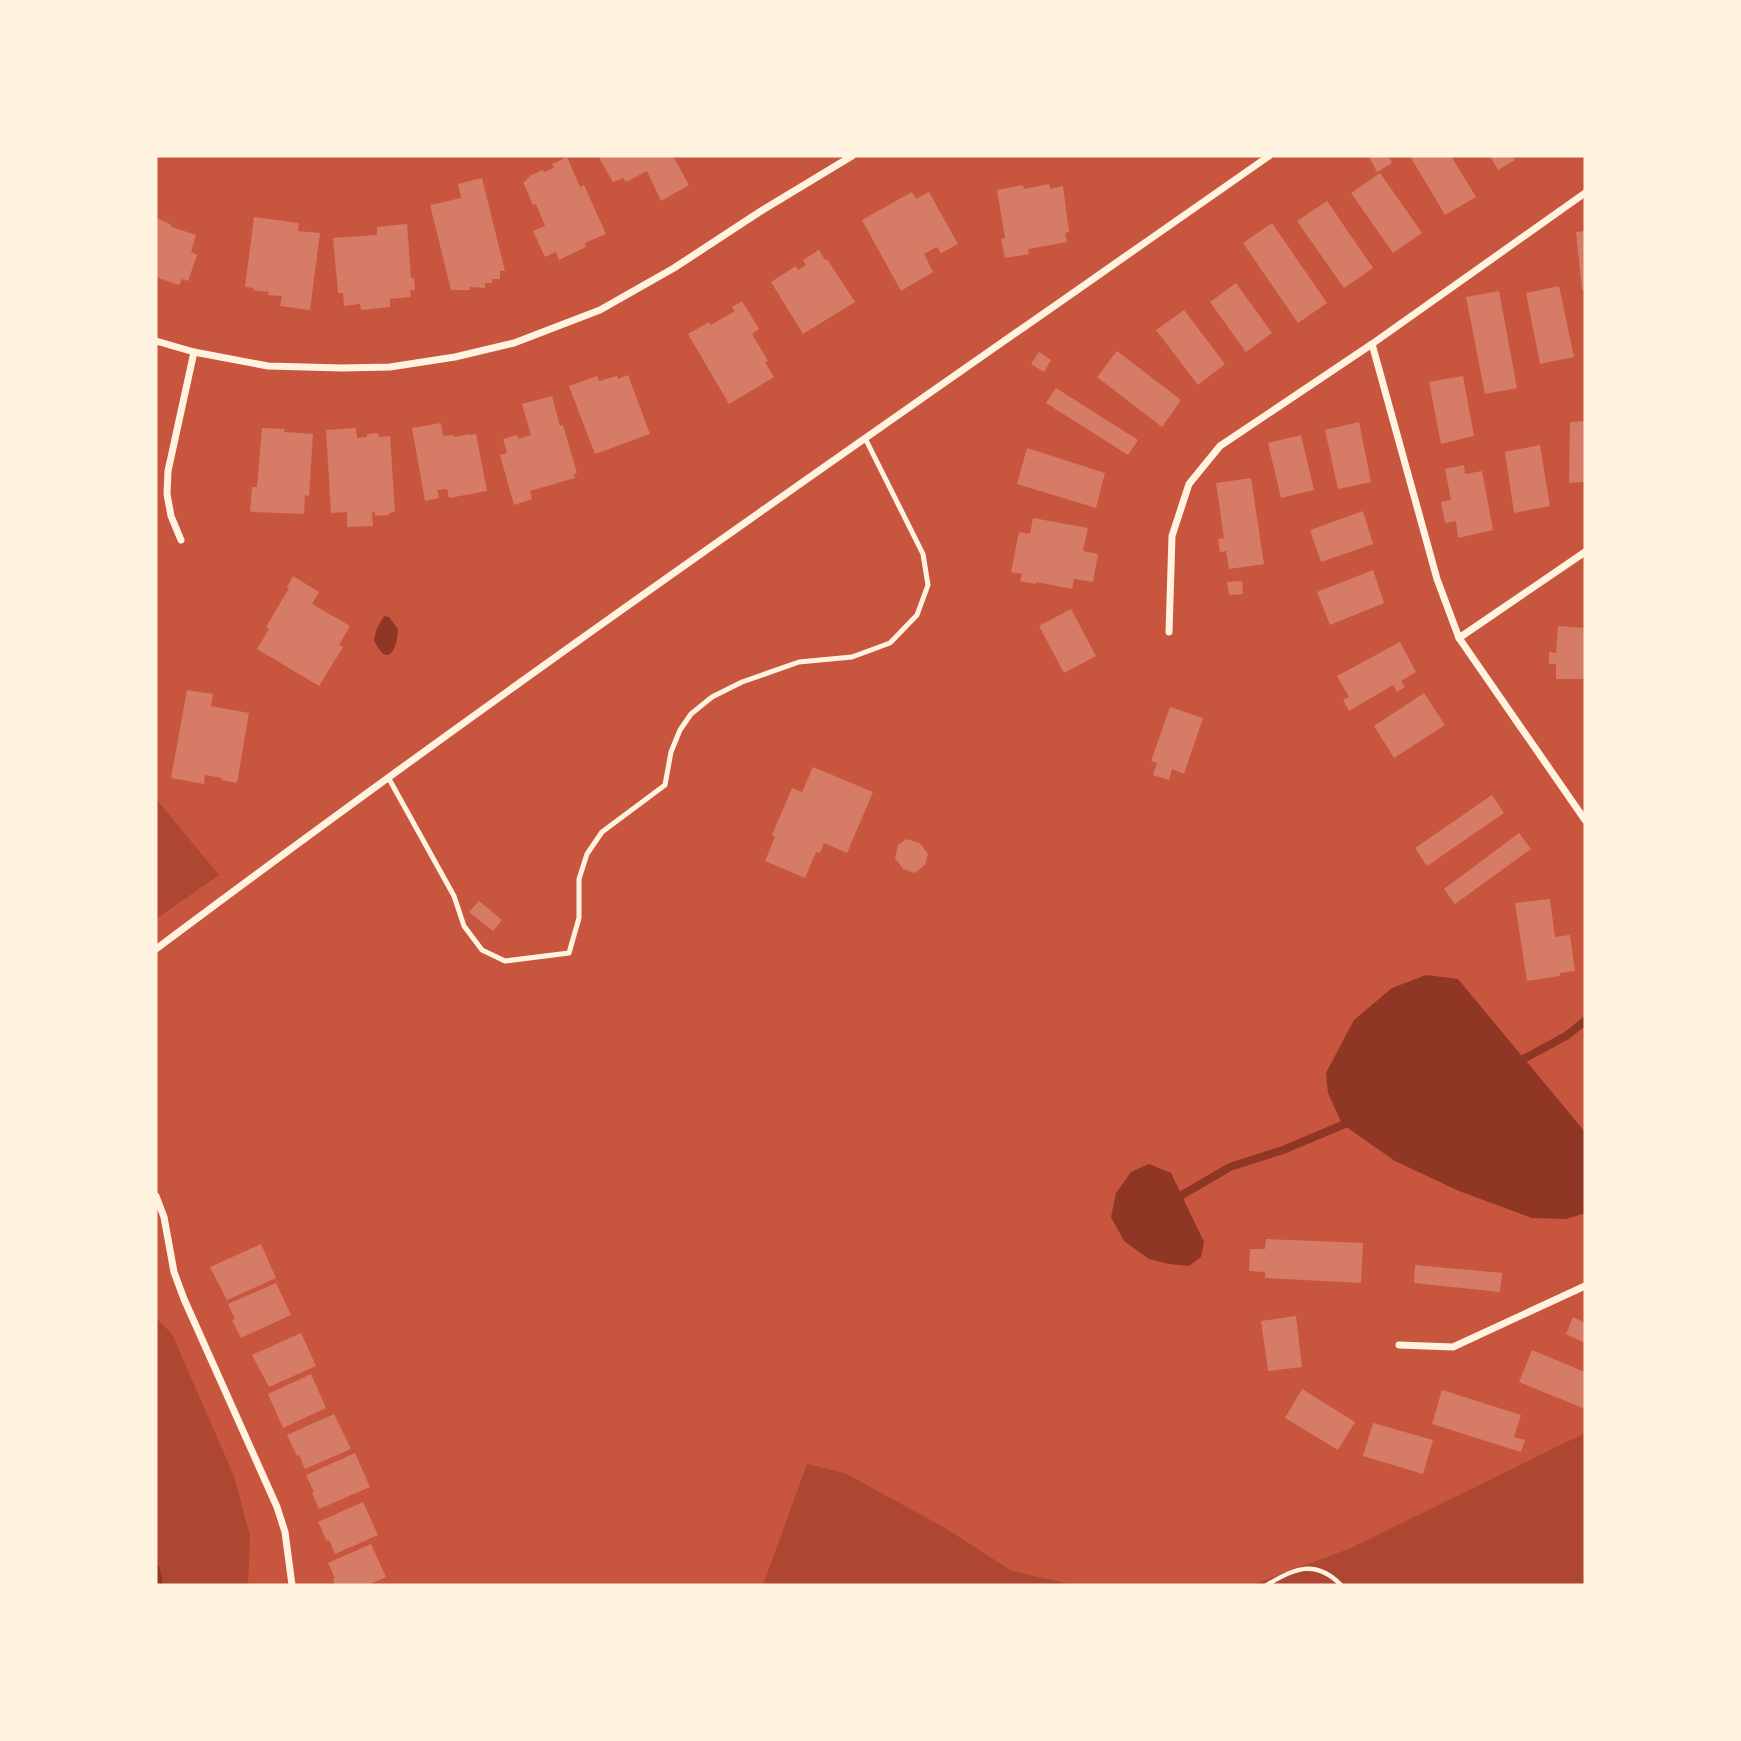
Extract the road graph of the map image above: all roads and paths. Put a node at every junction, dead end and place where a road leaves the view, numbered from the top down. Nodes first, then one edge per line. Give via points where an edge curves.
1 (852, 156) edge
2 (1269, 156) edge
3 (1585, 193) edge
4 (156, 341) edge
5 (1372, 344) junction
6 (194, 352) junction
7 (865, 438) junction
8 (181, 540) dead end
9 (1585, 552) edge
10 (1168, 632) dead end
11 (1459, 639) junction
12 (388, 777) junction
13 (1585, 820) edge
14 (156, 949) edge
15 (156, 1196) edge
16 (1585, 1286) edge
17 (1399, 1345) dead end
18 (292, 1585) edge
19 (1267, 1585) edge
20 (1342, 1585) edge

1 - 6 street via 600,310 514,343 455,358 390,367 268,366
2 - 7 street
3 - 5 street
4 - 6 street
5 - 10 street via 1220,446 1189,484 1172,536
5 - 11 street via 1437,579
6 - 8 street via 168,471 170,516
7 - 12 street
7 - 12 lane via 923,554 928,585 917,615 890,643 852,657 799,662 742,682 691,714 671,752 665,785 602,832 587,854 579,879 579,918 569,953 505,961 482,950 464,926 454,896
9 - 11 street
11 - 13 street
12 - 14 street
15 - 18 street via 184,1298 277,1507
16 - 17 street via 1453,1347
19 - 20 path via 1285,1574 1311,1568

